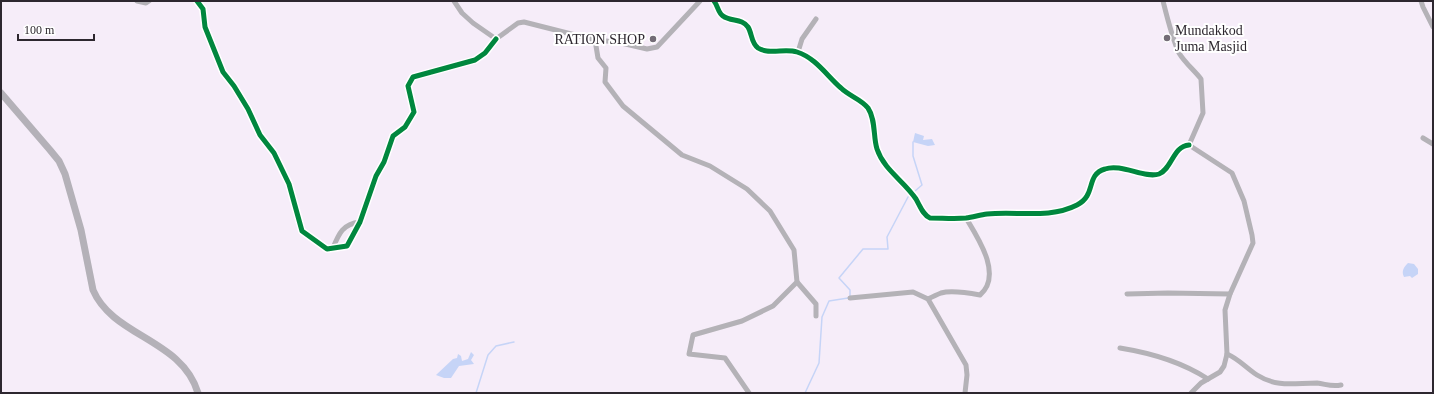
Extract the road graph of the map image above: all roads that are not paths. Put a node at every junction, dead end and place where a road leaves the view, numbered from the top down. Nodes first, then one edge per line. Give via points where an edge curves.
1 (137, 1) edge
2 (149, 1) edge
3 (197, 1) edge
4 (454, 1) edge
5 (700, 1) edge
6 (714, 1) edge
7 (1164, 1) edge
8 (1421, 1) edge
9 (816, 19) dead end
10 (1433, 27) edge
11 (496, 39) junction
12 (595, 40) junction
13 (798, 52) junction
14 (2, 98) edge
15 (1423, 138) dead end
16 (1433, 144) edge
17 (1188, 145) junction
18 (966, 218) junction
19 (360, 222) junction
20 (333, 248) junction
21 (797, 282) junction
22 (1127, 294) dead end
23 (1230, 294) junction
24 (850, 298) dead end
25 (928, 298) junction
26 (816, 316) dead end
27 (1120, 348) dead end
28 (1226, 354) junction
29 (1208, 379) junction
30 (1341, 385) dead end
31 (198, 393) edge
32 (749, 393) edge
33 (965, 393) edge
34 (1191, 393) edge

1 - 2 street
3 - 20 street via 203,9 204,27 223,72 248,109 260,135 274,153 289,184 302,231 327,249
4 - 11 street via 473,24
5 - 12 street via 657,47 647,49
6 - 13 street via 723,16 742,21 758,48 766,51
7 - 17 street via 1179,52 1201,79 1203,113
8 - 10 street
9 - 13 street via 802,38
11 - 12 street via 518,23 524,22
11 - 19 street via 475,60 413,77 408,86 414,112 405,127 393,136
12 - 21 street via 598,58 606,68 605,82 623,106 682,155 710,166 747,189 770,211 794,250
13 - 18 street via 819,65 840,88 868,108 881,159 915,198 926,217
14 - 31 main road via 50,150 66,174 97,298 114,317 180,361 190,374
15 - 16 street
17 - 18 street via 1177,152 1159,174 1112,167 1097,172 1090,192 1085,200 1076,206 1053,213 988,214
17 - 23 street via 1232,173 1244,201 1253,243
18 - 25 street via 981,244 988,264 989,282 986,290 980,295 941,293
19 - 20 street via 351,223 342,229
19 - 20 street via 348,246
21 - 26 street via 816,304
21 - 32 street via 773,306 742,321 693,336 689,354 725,358
22 - 23 street
23 - 28 street via 1225,310
24 - 25 street via 913,292
25 - 33 street via 966,365
27 - 29 street via 1173,362
28 - 29 street via 1220,372
28 - 30 street via 1238,359 1261,376 1286,384
29 - 34 street

